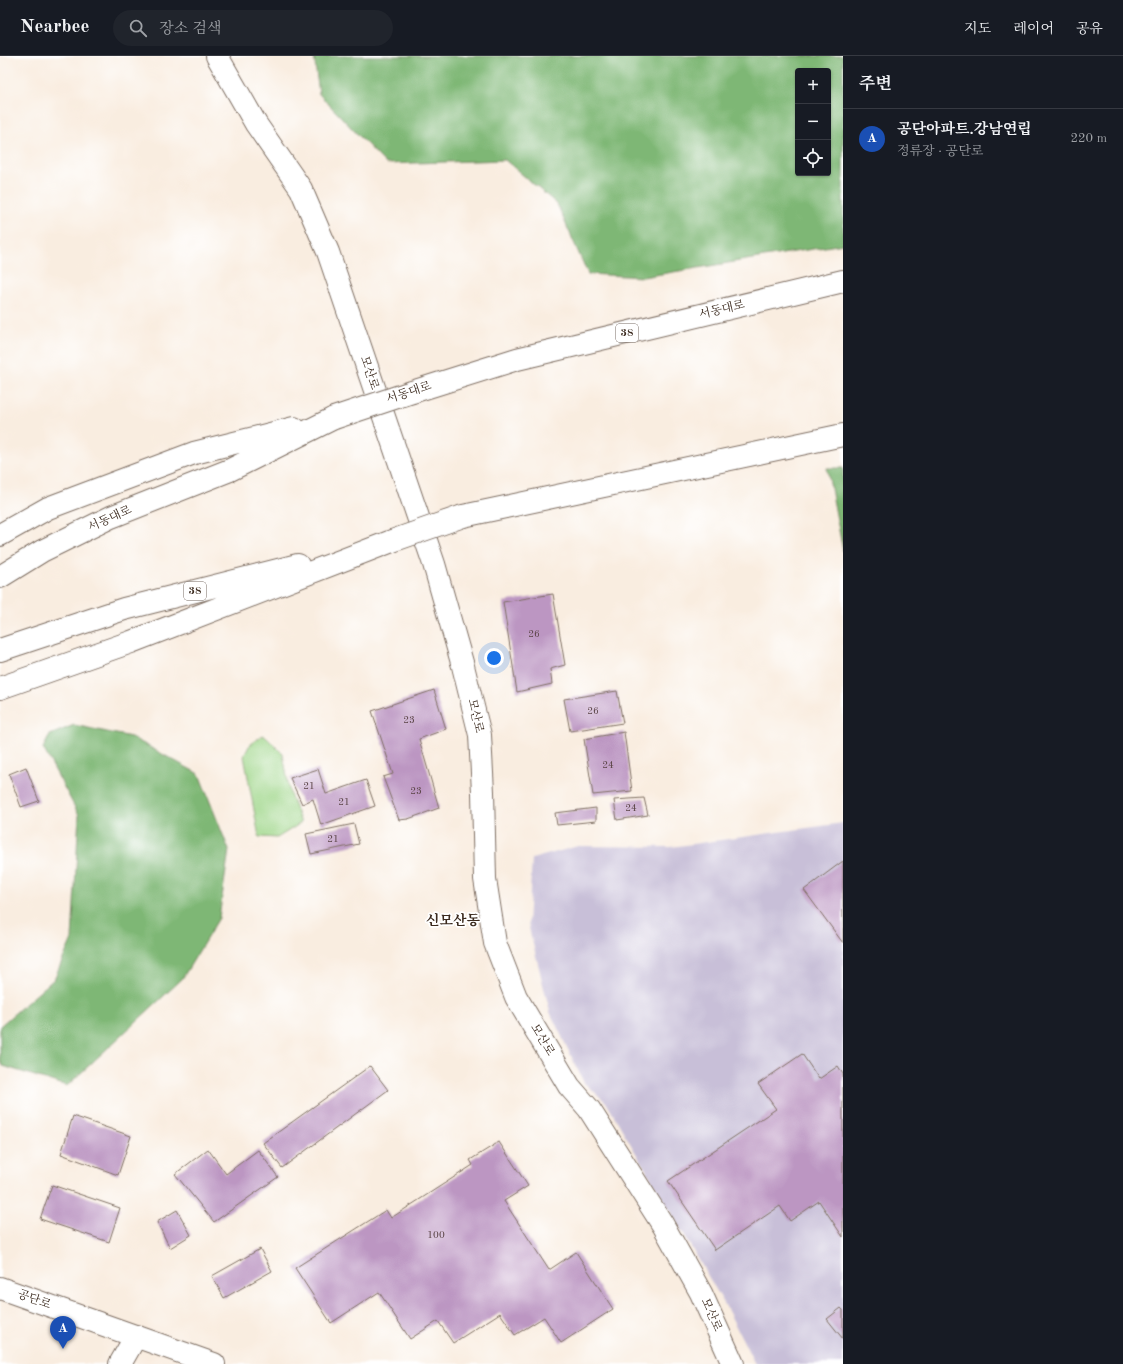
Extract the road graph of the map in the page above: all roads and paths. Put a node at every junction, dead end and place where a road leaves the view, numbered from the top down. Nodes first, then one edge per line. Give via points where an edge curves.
1 (217, 56) edge
2 (843, 282) edge
3 (334, 418) junction
4 (843, 435) edge
5 (0, 535) edge
6 (392, 541) junction
7 (0, 576) edge
8 (0, 650) edge
9 (0, 688) edge
10 (0, 1288) edge
11 (136, 1336) junction
12 (120, 1364) edge
13 (214, 1364) edge
14 (733, 1364) edge

1 - 14 main road, 모산로 via 256,124 301,189 326,245 434,564 480,735 485,879 494,943 516,997 569,1086 589,1109 664,1225 701,1293
2 - 3 main road, 서동대로 / 38, bridge via 517,359
3 - 5 main road via 194,453 48,508
3 - 7 main road, 서동대로 / 38 via 230,470 111,517 42,551
4 - 6 main road, 38, bridge via 463,516
6 - 8 main road, 38 via 124,609
6 - 9 main road via 131,642
10 - 11 main road, 공단로
11 - 12 main road
11 - 13 main road, 공단로

